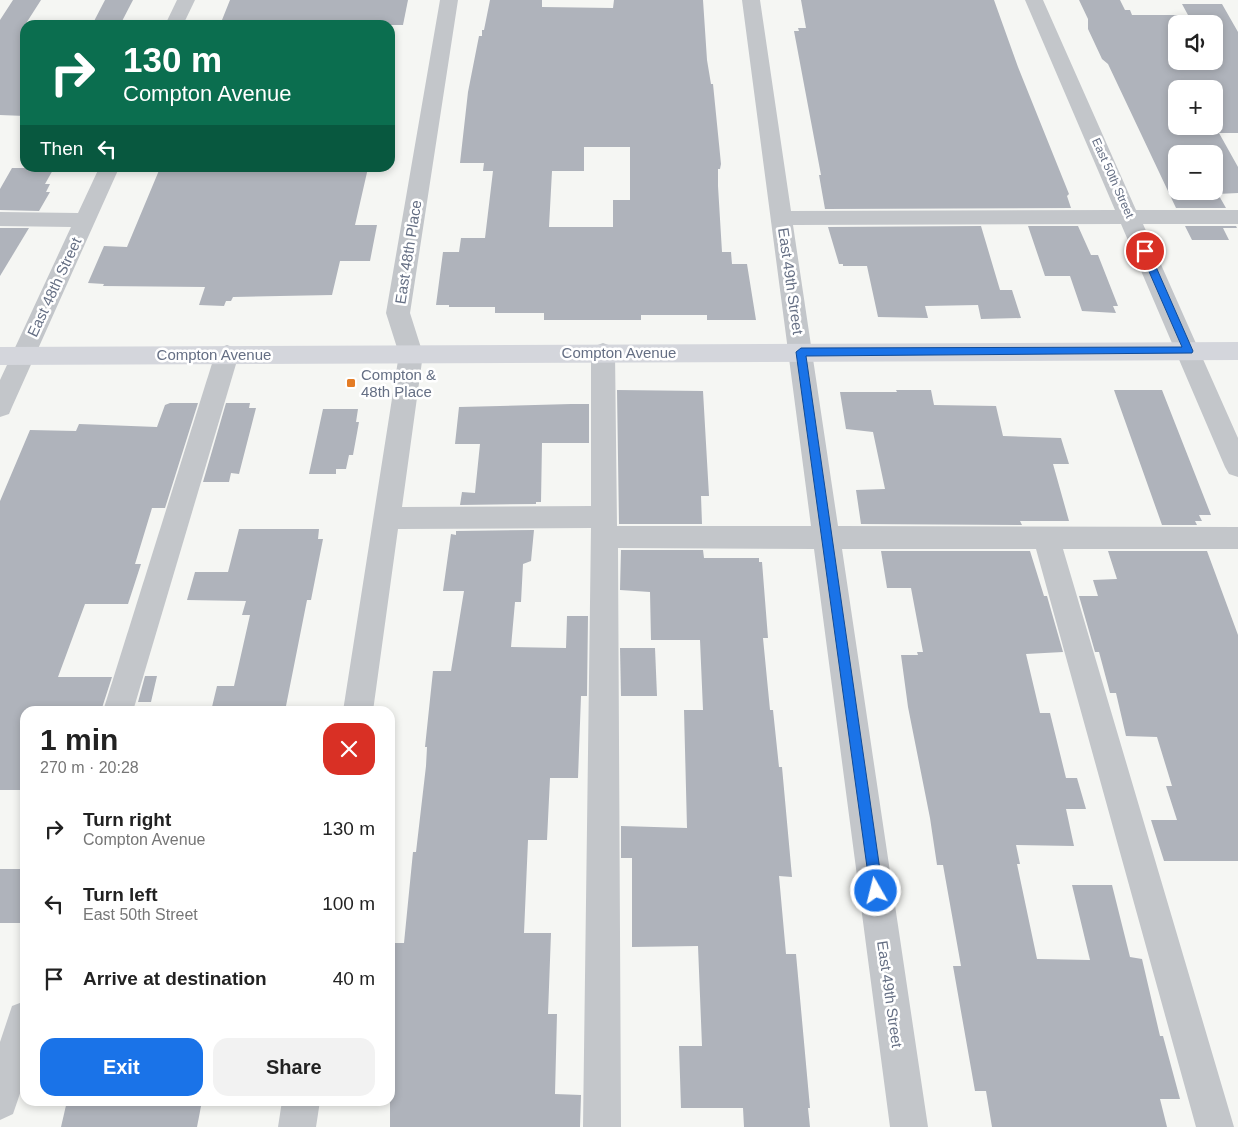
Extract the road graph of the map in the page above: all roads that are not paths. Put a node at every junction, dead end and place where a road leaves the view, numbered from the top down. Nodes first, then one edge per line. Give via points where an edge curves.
1 (186, 0) edge
2 (449, 0) edge
3 (751, 0) edge
4 (1034, 0) edge
5 (176, 20) edge
6 (107, 172) edge
7 (782, 218) junction
8 (1130, 218) junction
9 (1238, 218) edge
10 (0, 219) edge
11 (85, 220) junction
12 (1188, 351) junction
13 (1238, 351) edge
14 (603, 352) junction
15 (801, 352) junction
16 (226, 354) junction
17 (411, 354) junction
18 (12, 356) edge
19 (0, 407) edge
20 (1238, 467) edge
21 (386, 518) junction
22 (604, 527) junction
23 (827, 538) junction
24 (1046, 538) junction
25 (1238, 538) edge
26 (120, 706) edge
27 (359, 706) edge
28 (20, 1035) edge
29 (0, 1101) edge
30 (300, 1106) edge
31 (297, 1127) edge
32 (602, 1127) edge
33 (909, 1127) edge
34 (1214, 1127) edge

1 - 5 street
2 - 17 street, East 48th Place via 398,312
3 - 7 street, East 49th Street
4 - 8 street, East 50th Street
6 - 11 street, East 48th Street
7 - 8 street
7 - 15 street, East 49th Street
8 - 9 street
8 - 12 street, East 50th Street
10 - 11 street
11 - 18 street, East 48th Street
12 - 13 main road, Compton Avenue
12 - 15 main road, Compton Avenue
12 - 20 street, East 50th Street
14 - 15 main road, Compton Avenue
14 - 17 main road, Compton Avenue
14 - 22 street
15 - 23 street, East 49th Street
16 - 17 main road, Compton Avenue
16 - 18 main road, Compton Avenue
16 - 26 street
17 - 21 street, East 48th Place
18 - 19 street, East 48th Street
21 - 22 street
21 - 27 street, East 48th Place
22 - 23 street
22 - 32 street
23 - 24 street
23 - 33 street, East 49th Street
24 - 25 street
24 - 34 street
28 - 29 street
30 - 31 street

